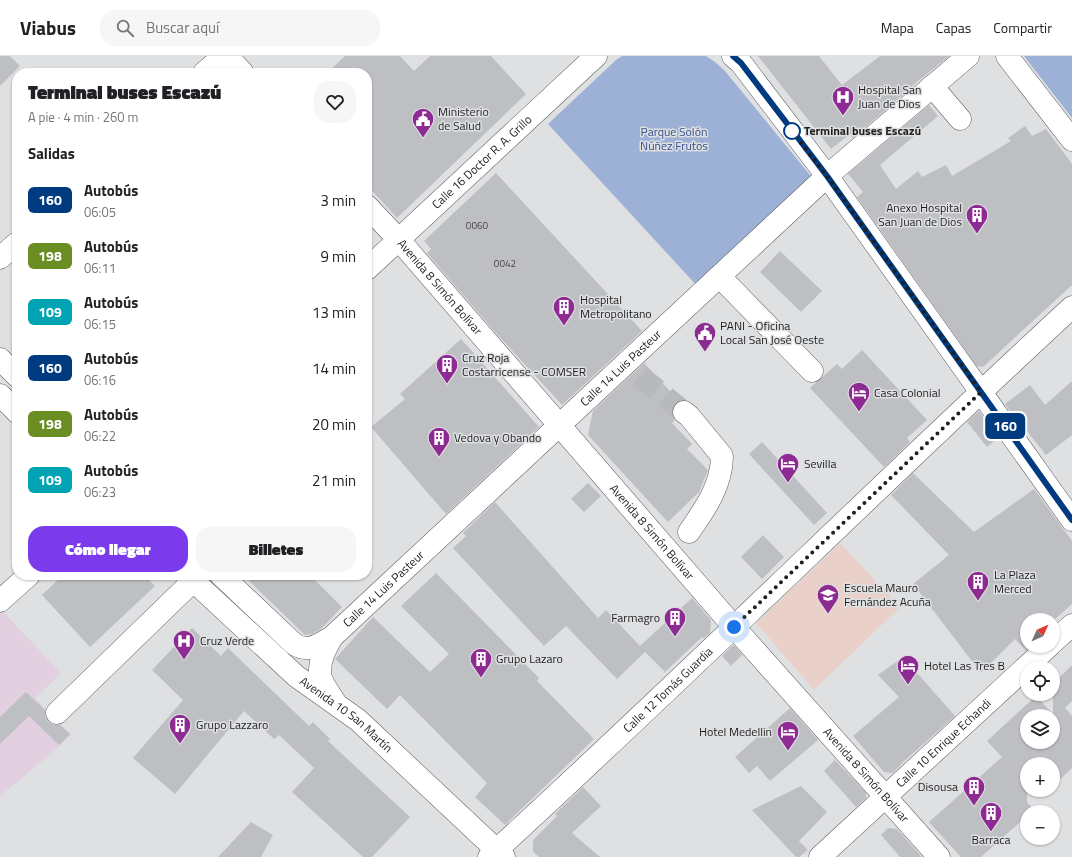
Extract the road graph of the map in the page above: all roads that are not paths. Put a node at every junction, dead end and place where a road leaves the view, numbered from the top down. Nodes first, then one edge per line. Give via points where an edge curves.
1 (223, 56) edge
2 (227, 56) edge
3 (596, 56) edge
4 (733, 56) edge
5 (968, 56) edge
6 (1007, 56) edge
7 (210, 68) edge
8 (238, 68) edge
9 (932, 86) junction
10 (960, 119) dead end
11 (1072, 140) edge
12 (827, 176) junction
13 (372, 211) edge
14 (399, 240) junction
15 (12, 247) edge
16 (0, 258) edge
17 (372, 264) edge
18 (720, 277) junction
19 (1072, 307) edge
20 (0, 359) edge
21 (12, 371) edge
22 (812, 371) dead end
23 (981, 392) junction
24 (0, 395) edge
25 (12, 407) edge
26 (684, 412) tunnel mouth
27 (560, 426) junction
28 (1072, 520) edge
29 (689, 532) dead end
30 (23, 580) edge
31 (188, 580) edge
32 (192, 580) edge
33 (226, 580) edge
34 (0, 601) edge
35 (1072, 625) edge
36 (734, 627) junction
37 (1060, 636) edge
38 (332, 637) junction
39 (1041, 653) edge
40 (335, 702) junction
41 (57, 713) dead end
42 (886, 796) junction
43 (497, 855) edge
44 (820, 857) edge
45 (939, 857) edge

1 - 7 street
2 - 8 street
3 - 14 street, Calle 16 Doctor R. A. Grillo
4 - 12 street
5 - 9 street, Calle 14 Luis Pasteur
6 - 11 street
9 - 10 street
9 - 12 street, Calle 14 Luis Pasteur
12 - 18 street, Calle 14 Luis Pasteur
12 - 23 street
13 - 14 street, Avenida 8 Simón Bolívar
14 - 17 street, Calle 16 Doctor R. A. Grillo
14 - 27 street, Avenida 8 Simón Bolívar
15 - 16 street
18 - 22 street
18 - 27 street, Calle 14 Luis Pasteur via 633,370
19 - 23 street, Calle 12 Tomás Guardia
20 - 21 street
23 - 28 street
23 - 36 street, Calle 12 Tomás Guardia
24 - 25 street
26 - 29 street via 722,456 720,474 707,506
27 - 36 street, Avenida 8 Simón Bolívar
27 - 38 street, Calle 14 Luis Pasteur
30 - 34 street
31 - 41 street
32 - 40 street, Avenida 10 San Martín via 296,676
33 - 38 street via 299,648 312,647
35 - 37 street
36 - 42 street, Avenida 8 Simón Bolívar
36 - 43 street, Calle 12 Tomás Guardia
38 - 40 street, Calle 14 Luis Pasteur via 321,660 320,674
39 - 42 street, Calle 10 Enrique Echandi
40 - 43 street, Avenida 10 San Martín via 358,720
42 - 44 street, Calle 10 Enrique Echandi
42 - 45 street, Avenida 8 Simón Bolívar

